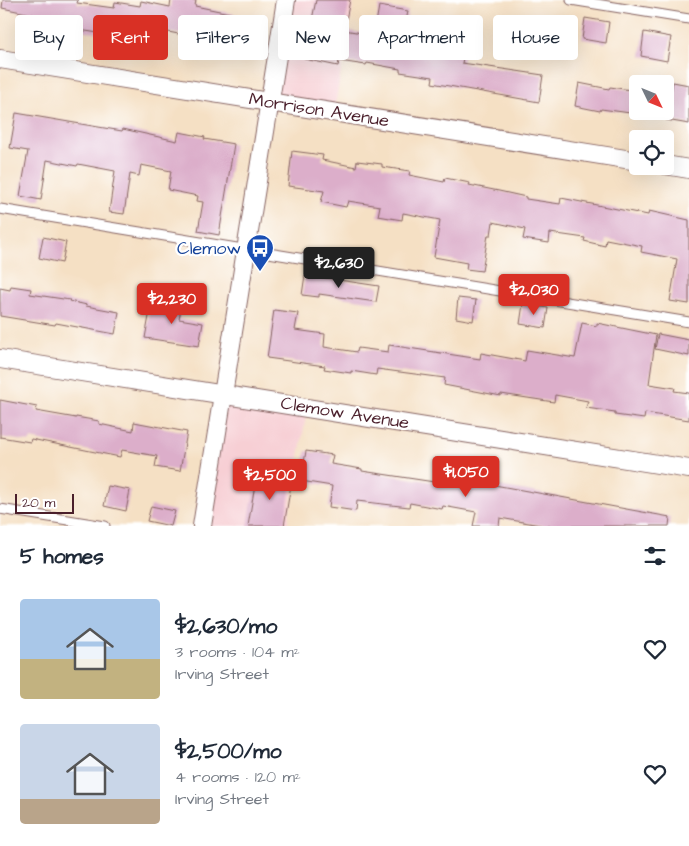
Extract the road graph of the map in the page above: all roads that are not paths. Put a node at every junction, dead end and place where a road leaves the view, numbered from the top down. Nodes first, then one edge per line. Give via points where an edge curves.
1 (286, 0) edge
2 (571, 0) edge
3 (689, 19) edge
4 (0, 59) edge
5 (270, 102) junction
6 (629, 160) edge
7 (674, 167) edge
8 (689, 169) edge
9 (0, 209) edge
10 (246, 249) junction
11 (689, 322) edge
12 (0, 359) edge
13 (222, 395) junction
14 (689, 469) edge
15 (0, 509) edge
16 (105, 526) edge
17 (202, 526) edge

1 - 5 street
2 - 3 lane
4 - 5 street, Morrison Avenue
5 - 6 street, Morrison Avenue
5 - 10 street
7 - 8 street
9 - 10 lane
10 - 11 lane
10 - 13 street
12 - 13 street, Clemow Avenue
13 - 14 street, Clemow Avenue
13 - 17 street
15 - 16 lane

